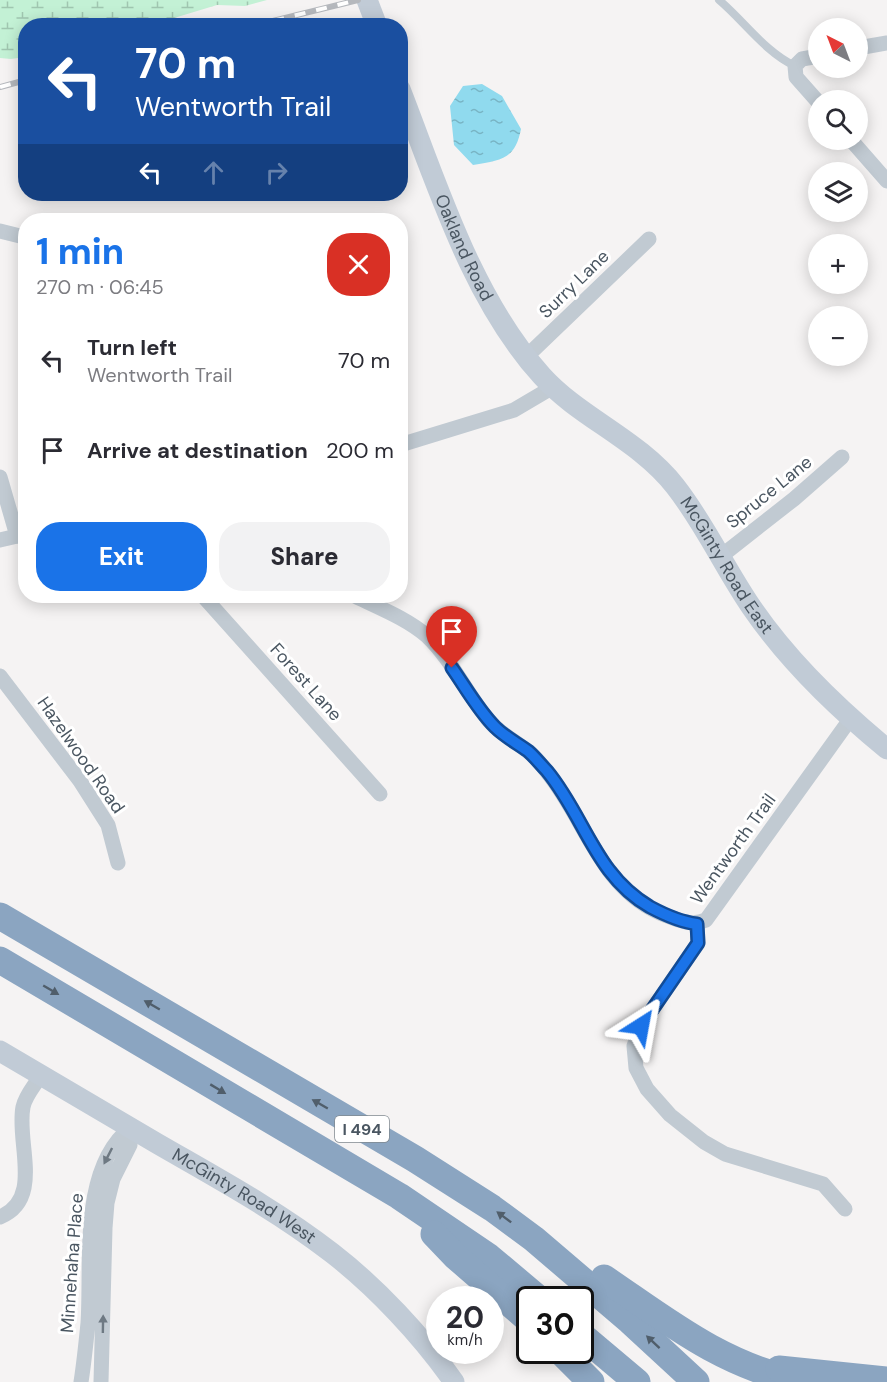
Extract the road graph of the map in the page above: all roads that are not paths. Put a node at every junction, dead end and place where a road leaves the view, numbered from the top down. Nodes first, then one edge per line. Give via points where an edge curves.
1 (367, 0) edge
2 (719, 0) edge
3 (373, 18) edge
4 (887, 43) edge
5 (868, 46) edge
6 (808, 58) edge
7 (795, 66) junction
8 (808, 91) edge
9 (408, 108) edge
10 (860, 150) edge
11 (887, 181) edge
12 (0, 231) edge
13 (18, 236) edge
14 (649, 239) dead end
15 (526, 357) junction
16 (555, 389) junction
17 (408, 443) edge
18 (842, 457) dead end
19 (0, 477) edge
20 (18, 527) edge
21 (18, 536) edge
22 (0, 540) edge
23 (720, 557) junction
24 (209, 603) edge
25 (370, 603) edge
26 (0, 676) edge
27 (851, 718) junction
28 (887, 749) edge
29 (380, 794) dead end
30 (118, 863) dead end
31 (0, 916) edge
32 (697, 924) junction
33 (0, 960) edge
34 (0, 1051) edge
35 (42, 1075) junction
36 (129, 1128) junction
37 (399, 1196) junction
38 (845, 1209) dead end
39 (0, 1216) edge
40 (534, 1239) junction
41 (524, 1286) edge
42 (516, 1309) edge
43 (594, 1346) edge
44 (715, 1351) junction
45 (573, 1364) edge
46 (86, 1379) edge
47 (887, 1380) edge
48 (101, 1382) edge
49 (454, 1382) edge
50 (591, 1382) edge
51 (637, 1382) edge
52 (696, 1382) edge
53 (800, 1382) edge

1 - 3 street
2 - 7 lane via 770,50
4 - 5 street
6 - 7 street
7 - 8 street via 796,77
9 - 15 street, Oakland Road via 488,300
10 - 11 street
12 - 13 street
14 - 15 street, Surry Lane
15 - 16 street, Oakland Road
16 - 17 street via 514,410
16 - 23 street, McGinty Road East via 648,458 674,484
18 - 23 street, Spruce Lane
19 - 20 street
21 - 22 street
23 - 27 street, McGinty Road East via 785,652
24 - 29 street, Forest Lane
25 - 32 street, Wentworth Trail via 412,625 434,644 487,718 530,752 548,772 616,881 662,914
26 - 30 street, Hazelwood Road via 108,825
27 - 28 street, McGinty Road East
27 - 32 street, Wentworth Trail via 712,912
40 -> 31 highway, I 494 via 415,1159
32 - 38 street via 698,943 641,1026 634,1046 636,1068 647,1089 670,1115 704,1142 725,1154 823,1184
33 -> 37 highway, I 494
34 - 35 street, McGinty Road West
35 - 36 street, McGinty Road West
35 - 39 street via 23,1104 23,1195 15,1208
36 -> 46 street, Minnehaha Place via 117,1137 92,1204
48 -> 36 street, Minnehaha Place via 107,1203 113,1179 130,1145
36 - 49 street, McGinty Road West via 240,1191 332,1253 374,1290
37 - 41 highway, I 494 via 489,1257
37 - 42 highway via 455,1256
40 - 44 highway via 572,1256 662,1320
52 -> 40 highway, I 494
43 - 51 highway
44 - 47 highway via 773,1368
44 - 53 highway via 750,1368
45 - 50 highway

